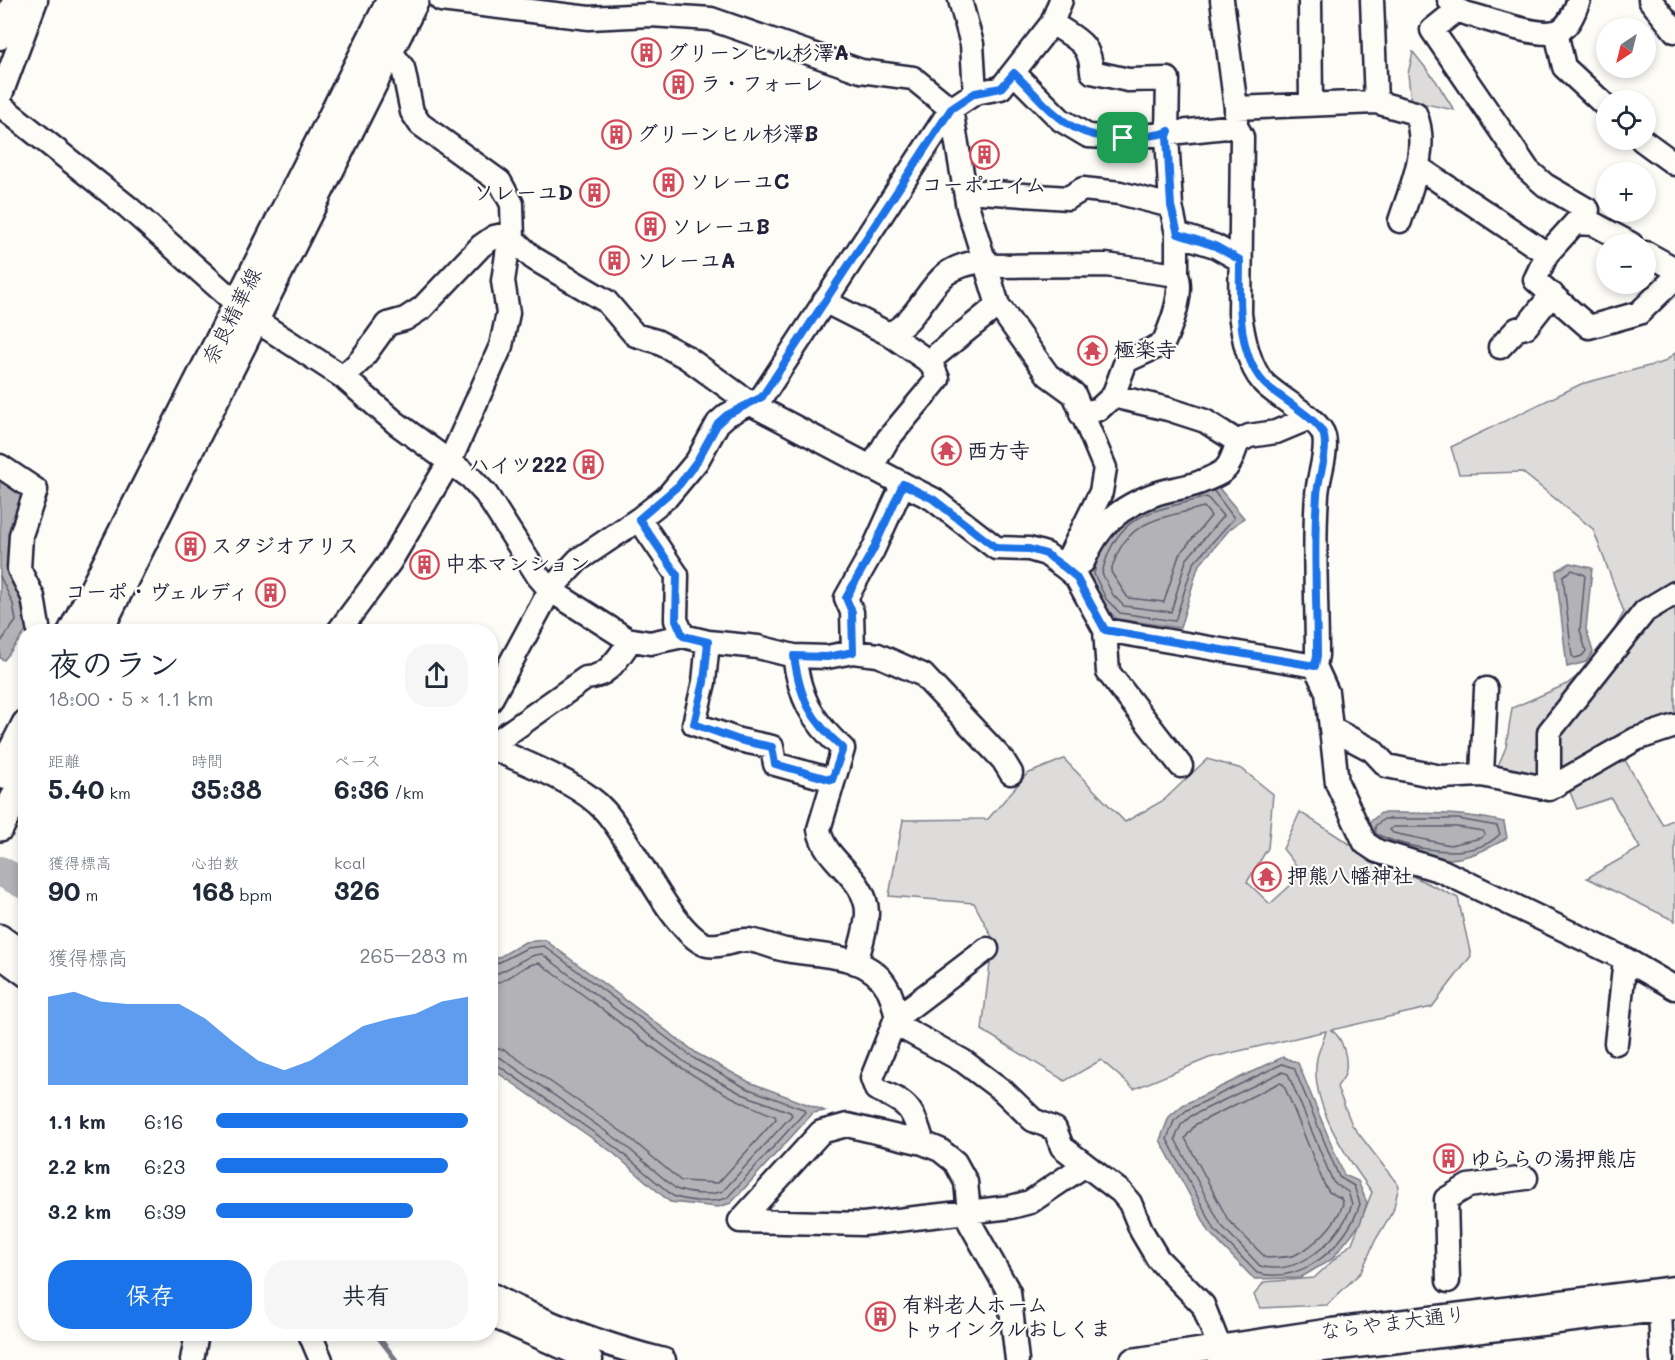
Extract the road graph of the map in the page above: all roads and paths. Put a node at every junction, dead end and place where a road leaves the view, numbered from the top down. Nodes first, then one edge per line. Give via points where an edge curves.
1 (14, 0) edge
2 (36, 0) edge
3 (391, 0) edge
4 (415, 0) edge
5 (441, 0) edge
6 (960, 0) edge
7 (1061, 0) edge
8 (1222, 0) edge
9 (1310, 0) edge
10 (1372, 0) edge
11 (1579, 0) edge
12 (1650, 0) edge
13 (1453, 5) edge
14 (1052, 23) junction
15 (1675, 31) edge
16 (1556, 32) junction
17 (0, 38) edge
18 (390, 51) junction
19 (1014, 73) junction
20 (975, 93) junction
21 (0, 97) edge
22 (1596, 97) edge
23 (1376, 102) junction
24 (1311, 104) junction
25 (0, 105) edge
26 (951, 109) junction
27 (1236, 117) junction
28 (1169, 131) junction
29 (1656, 150) edge
30 (1675, 164) edge
31 (1418, 167) junction
32 (965, 191) junction
33 (1171, 206) junction
34 (1588, 210) dead end
35 (1400, 221) dead end
36 (1178, 234) junction
37 (1612, 234) edge
38 (512, 236) junction
39 (1546, 254) junction
40 (1656, 259) edge
41 (1240, 260) junction
42 (987, 263) junction
43 (1675, 269) edge
44 (1177, 275) junction
45 (1675, 278) edge
46 (1552, 294) junction
47 (824, 301) junction
48 (998, 305) junction
49 (246, 312) junction
50 (889, 334) junction
51 (1500, 347) dead end
52 (932, 363) junction
53 (343, 377) junction
54 (1113, 396) junction
55 (751, 404) junction
56 (1081, 414) junction
57 (1307, 419) junction
58 (1238, 442) junction
59 (450, 461) junction
60 (0, 466) edge
61 (871, 468) junction
62 (903, 484) junction
63 (639, 519) junction
64 (1070, 572) junction
65 (550, 590) junction
66 (1675, 593) edge
67 (38, 624) edge
68 (76, 624) edge
69 (102, 624) edge
70 (344, 624) edge
71 (1105, 630) junction
72 (683, 636) junction
73 (631, 640) junction
74 (708, 642) junction
75 (853, 652) junction
76 (794, 656) junction
77 (1315, 666) junction
78 (498, 686) edge
79 (1486, 689) dead end
80 (1675, 726) edge
81 (1332, 729) junction
82 (18, 740) edge
83 (498, 741) edge
84 (498, 751) edge
85 (1181, 766) dead end
86 (1011, 773) dead end
87 (0, 775) edge
88 (1482, 776) junction
89 (832, 780) junction
90 (1549, 789) junction
91 (18, 792) edge
92 (0, 827) edge
93 (0, 936) edge
94 (18, 949) edge
95 (987, 949) dead end
96 (0, 956) edge
97 (1625, 959) junction
98 (856, 963) junction
99 (18, 969) edge
100 (1675, 988) edge
101 (896, 1018) junction
102 (1616, 1042) dead end
103 (923, 1143) junction
104 (1085, 1165) junction
105 (1526, 1179) dead end
106 (969, 1213) junction
107 (498, 1298) edge
108 (1666, 1299) edge
109 (1451, 1317) junction
110 (498, 1319) edge
111 (196, 1341) edge
112 (313, 1341) edge
113 (1219, 1353) edge
114 (192, 1360) edge
115 (321, 1360) edge
116 (591, 1360) edge
117 (664, 1360) edge
118 (1017, 1360) edge
119 (1132, 1360) edge
120 (1240, 1360) edge
121 (1662, 1360) edge

1 - 17 street
2 - 21 street
3 - 49 main road, 奈良精華線
4 - 18 main road, 奈良精華線
5 - 26 street via 589,18 650,15 711,19 861,71 913,78
6 - 20 street via 972,44
7 - 14 street
8 - 27 street
9 - 24 street
10 - 23 street
11 - 16 street via 1571,19
12 - 15 street
13 - 16 street via 1539,32
13 - 34 street via 1432,30 1528,170 1545,185
14 - 19 street
14 - 28 street via 1087,47 1092,72 1128,80 1168,79
16 - 22 street via 1564,67
18 - 38 street via 403,68 412,112 420,124 500,182 512,204
18 - 49 main road, 奈良精華線
19 - 20 street via 1001,88
19 - 28 street via 1061,120 1088,136 1123,138
20 - 26 street
23 - 24 street
23 - 31 street via 1415,113 1421,127
24 - 27 street
25 - 49 street via 128,207
26 - 32 street
26 - 47 street
27 - 28 street
27 - 41 street via 1242,137
28 - 33 street
29 - 30 street
31 - 35 street
31 - 39 street
32 - 33 street via 1068,198 1083,189 1120,193
32 - 42 street
33 - 36 street
36 - 41 street via 1215,246
36 - 44 street
37 - 39 street via 1594,224 1575,223
38 - 53 street via 494,237 481,246 422,308 387,324
38 - 55 street via 533,258 606,301 635,334 686,357
38 - 59 street via 503,281 508,313 501,346
39 - 46 street via 1535,280
40 - 43 street
41 - 57 street via 1243,335 1256,370 1264,383 1300,409
42 - 44 street via 1106,265
42 - 48 street
42 - 50 street via 964,265 945,275 911,319
44 - 54 street via 1178,295 1163,344 1126,361
45 - 46 street via 1638,313 1589,327
46 - 51 street via 1526,327 1517,328
47 - 50 street
47 - 55 street via 762,397
48 - 52 street via 940,350
48 - 56 street via 1048,375 1074,394
49 - 53 street
49 - 68 main road, 奈良精華線
49 - 69 main road, 奈良精華線
50 - 52 street
52 - 61 street via 938,379 888,439
53 - 59 street via 396,423
54 - 56 street via 1098,409
54 - 58 street via 1205,421
55 - 61 street
55 - 63 street via 718,423 679,485
56 - 64 street via 1105,468 1101,492
57 - 58 street
57 - 77 street via 1318,425 1325,449 1317,496
58 - 64 street via 1227,468 1217,474 1192,486 1160,493 1108,520
59 - 65 street via 486,494
59 - 70 street via 390,562
60 - 67 street via 36,490 21,534 19,569 33,597
61 - 62 street
62 - 64 street via 933,499 996,548 1038,551
62 - 75 street via 846,598 852,612
63 - 65 street via 578,560
63 - 72 street via 677,575 676,620
64 - 71 street
65 - 73 street
65 - 78 street
66 - 90 street via 1645,611 1549,732
71 - 77 street
71 - 85 street via 1108,672
72 - 73 street via 650,643
72 - 74 street
73 - 83 street via 611,668 600,676 586,678
74 - 76 street via 758,647
74 - 89 street via 694,724 772,747 775,764
75 - 76 street via 827,657
75 - 86 street via 878,655 923,675
76 - 89 street via 798,684 810,712 843,748
77 - 81 street via 1327,693
79 - 88 street
80 - 90 street via 1636,739
81 - 88 street via 1372,750 1387,766 1441,777
81 - 97 street via 1337,783 1365,843 1377,851 1442,871
82 - 87 main road
84 - 98 street via 592,798 630,843 679,923 701,943 708,946 750,940
88 - 90 street
89 - 98 street via 819,829 835,858 855,879 867,912
91 - 92 main road
93 - 94 street
95 - 101 street
96 - 99 street
97 - 100 street
97 - 102 street
98 - 101 street via 871,970 889,990
101 - 103 street via 872,1078 876,1089 895,1097 914,1113
101 - 104 street via 902,1027 963,1061 1033,1120 1055,1129 1062,1147
103 - 106 street via 955,1162 966,1182
103 - 106 street via 847,1125 821,1132 740,1221 863,1224
104 - 106 street via 1030,1202
104 - 113 street via 1130,1203 1158,1258 1203,1305
105 - 109 street via 1468,1186 1446,1199 1444,1282
106 - 118 street via 970,1223 1009,1292
107 - 117 street via 524,1312
108 - 109 street, ならやま大通り
108 - 120 street, ならやま大通り
108 - 121 street
109 - 113 street, ならやま大通り via 1332,1330
110 - 116 street
111 - 114 street
112 - 115 street
113 - 119 street, ならやま大通り

